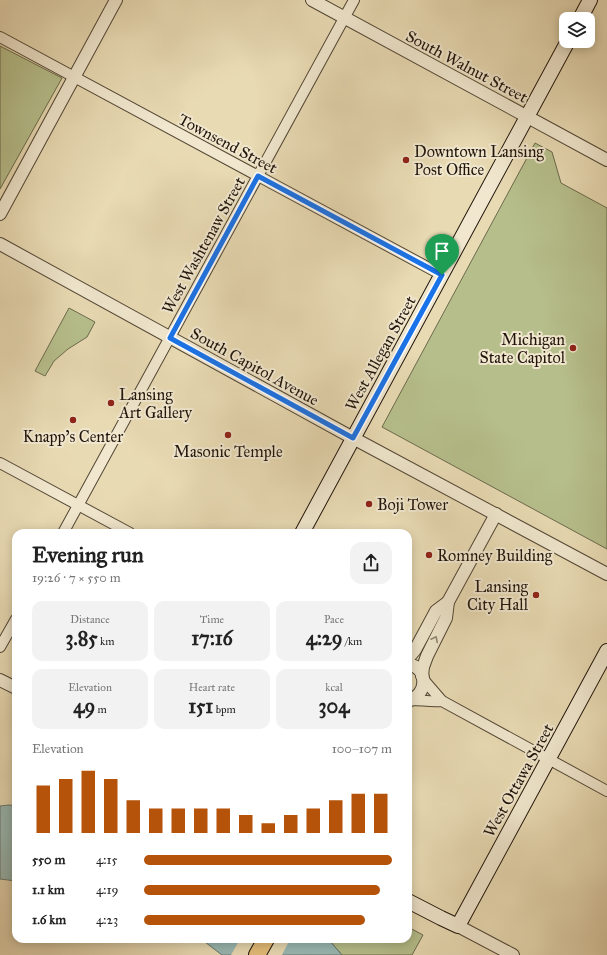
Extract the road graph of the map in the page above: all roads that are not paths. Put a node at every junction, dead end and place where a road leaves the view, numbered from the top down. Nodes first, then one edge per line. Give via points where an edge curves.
1 (116, 0) edge
2 (312, 0) edge
3 (354, 0) edge
4 (590, 0) edge
5 (584, 12) edge
6 (344, 18) junction
7 (0, 37) edge
8 (564, 48) edge
9 (74, 77) junction
10 (527, 117) junction
11 (607, 160) edge
12 (258, 176) junction
13 (0, 214) edge
14 (0, 244) edge
15 (442, 275) junction
16 (170, 338) junction
17 (353, 438) junction
18 (0, 463) edge
19 (79, 505) junction
20 (496, 514) junction
21 (65, 529) edge
22 (123, 529) edge
23 (304, 529) edge
24 (607, 574) edge
25 (448, 602) junction
26 (12, 626) edge
27 (0, 647) edge
28 (607, 651) edge
29 (412, 653) edge
30 (412, 666) edge
31 (423, 677) junction
32 (0, 680) edge
33 (12, 686) edge
34 (412, 700) edge
35 (412, 701) edge
36 (442, 702) junction
37 (548, 760) junction
38 (607, 792) edge
39 (412, 902) edge
40 (458, 926) junction
41 (264, 943) edge
42 (258, 955) edge
43 (513, 955) edge

1 - 9 street
2 - 6 street, South Walnut Street
3 - 6 street, West Washtenaw Street
4 - 5 main road
6 - 10 street, South Walnut Street
6 - 12 street, West Washtenaw Street
7 - 9 street, Townsend Street
8 - 10 main road, West Allegan Street
9 - 12 street, Townsend Street
9 - 13 street
10 - 11 street, South Walnut Street
10 - 15 main road, West Allegan Street
12 - 15 street, Townsend Street
12 - 16 street, West Washtenaw Street
14 - 16 street, South Capitol Avenue
15 - 17 main road, West Allegan Street
16 - 17 street, South Capitol Avenue
16 - 19 street, West Washtenaw Street
17 - 20 street, South Capitol Avenue
17 - 23 main road, West Allegan Street
18 - 19 street
19 - 21 street, West Washtenaw Street
19 - 22 street
20 - 24 street, South Capitol Avenue
20 - 25 street
25 - 29 street via 436,611
31 -> 25 street via 423,667 446,618
26 - 27 street
28 - 37 main road, West Ottawa Street
30 - 31 street via 417,668
31 - 34 street via 422,690
31 - 36 street
32 - 33 street
35 - 36 street
36 - 37 street
37 - 38 street
37 - 40 main road, West Ottawa Street
39 - 40 main road
40 - 43 street
41 - 42 main road

